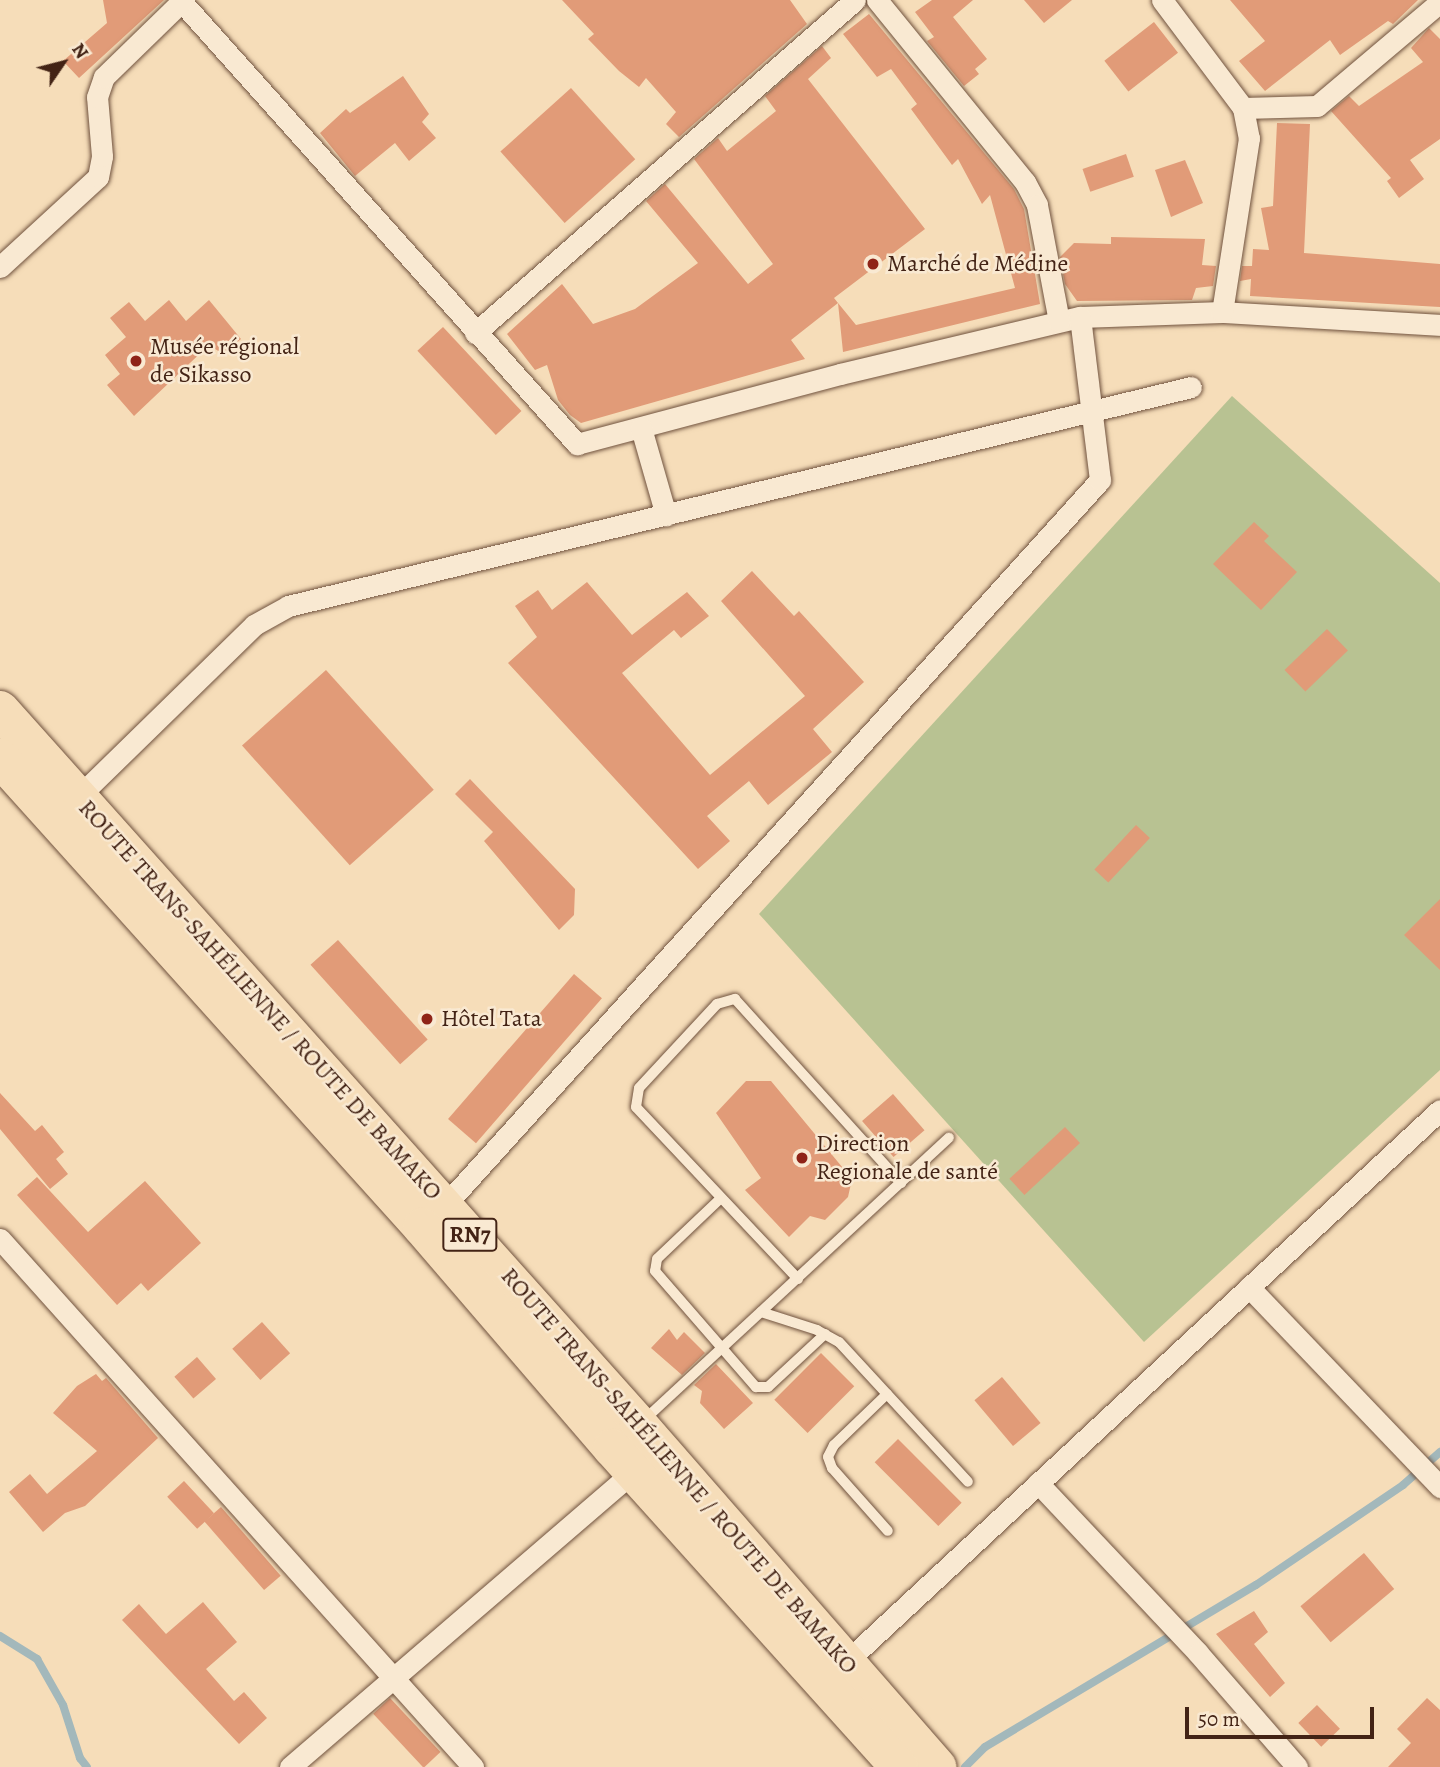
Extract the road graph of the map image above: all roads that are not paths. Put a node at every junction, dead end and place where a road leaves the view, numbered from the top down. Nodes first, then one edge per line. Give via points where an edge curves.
1 (855, 0) edge
2 (877, 0) edge
3 (1162, 0) edge
4 (181, 1) edge
5 (1440, 2) edge
6 (1244, 108) junction
7 (4, 255) edge
8 (1222, 312) junction
9 (1070, 319) junction
10 (1440, 326) edge
11 (475, 333) junction
12 (1191, 387) dead end
13 (1091, 411) junction
14 (641, 428) junction
15 (666, 515) junction
16 (0, 710) edge
17 (0, 758) edge
18 (79, 796) junction
19 (1440, 1110) edge
20 (949, 1138) dead end
21 (901, 1183) junction
22 (721, 1198) junction
23 (434, 1217) junction
24 (0, 1240) edge
25 (798, 1279) junction
26 (1249, 1287) junction
27 (761, 1312) junction
28 (825, 1334) junction
29 (723, 1348) junction
30 (887, 1394) junction
31 (632, 1444) junction
32 (968, 1482) dead end
33 (1038, 1483) junction
34 (1437, 1484) edge
35 (888, 1531) dead end
36 (847, 1661) junction
37 (391, 1678) junction
38 (924, 1766) edge
39 (290, 1767) edge
40 (472, 1767) edge
41 (1297, 1767) edge

1 - 11 street
2 - 9 street via 1025,181 1037,205
3 - 6 street
4 - 7 street via 104,77 97,97 103,156 98,177
4 - 11 street
5 - 6 street via 1317,106
6 - 8 street via 1249,138
8 - 9 street
8 - 10 street
9 - 13 street
9 - 14 street
11 - 14 street via 577,444
12 - 13 street
13 - 15 street
13 - 23 street via 1100,480
14 - 15 street
15 - 18 street via 288,606 254,625
16 - 18 highway, ROUTE TRANS-SAHÉLIENNE / ROUTE DE BAMAKO / RN7
17 - 23 highway, ROUTE TRANS-SAHÉLIENNE / ROUTE DE BAMAKO / RN7
18 - 23 highway, ROUTE TRANS-SAHÉLIENNE / ROUTE DE BAMAKO / RN7
19 - 26 street
20 - 21 lane
21 - 22 lane via 735,999 716,1004 639,1088 636,1107
21 - 25 lane
22 - 25 lane
22 - 29 lane via 657,1259 655,1271
23 - 31 highway, ROUTE TRANS-SAHÉLIENNE / ROUTE DE BAMAKO / RN7
24 - 37 street
25 - 27 lane
26 - 33 street
26 - 34 street
27 - 28 lane
27 - 29 lane
28 - 29 lane via 768,1387 756,1387
28 - 30 lane via 839,1342
29 - 31 lane
30 - 32 lane
30 - 35 lane via 834,1445 828,1457 832,1468
31 - 36 highway, ROUTE TRANS-SAHÉLIENNE / ROUTE DE BAMAKO / RN7
31 - 37 street
31 - 38 highway, ROUTE TRANS-SAHÉLIENNE / ROUTE DE BAMAKO / RN7
33 - 36 street
33 - 41 street via 1198,1653
36 - 38 highway, ROUTE TRANS-SAHÉLIENNE / ROUTE DE BAMAKO / RN7
37 - 39 street
37 - 40 street

